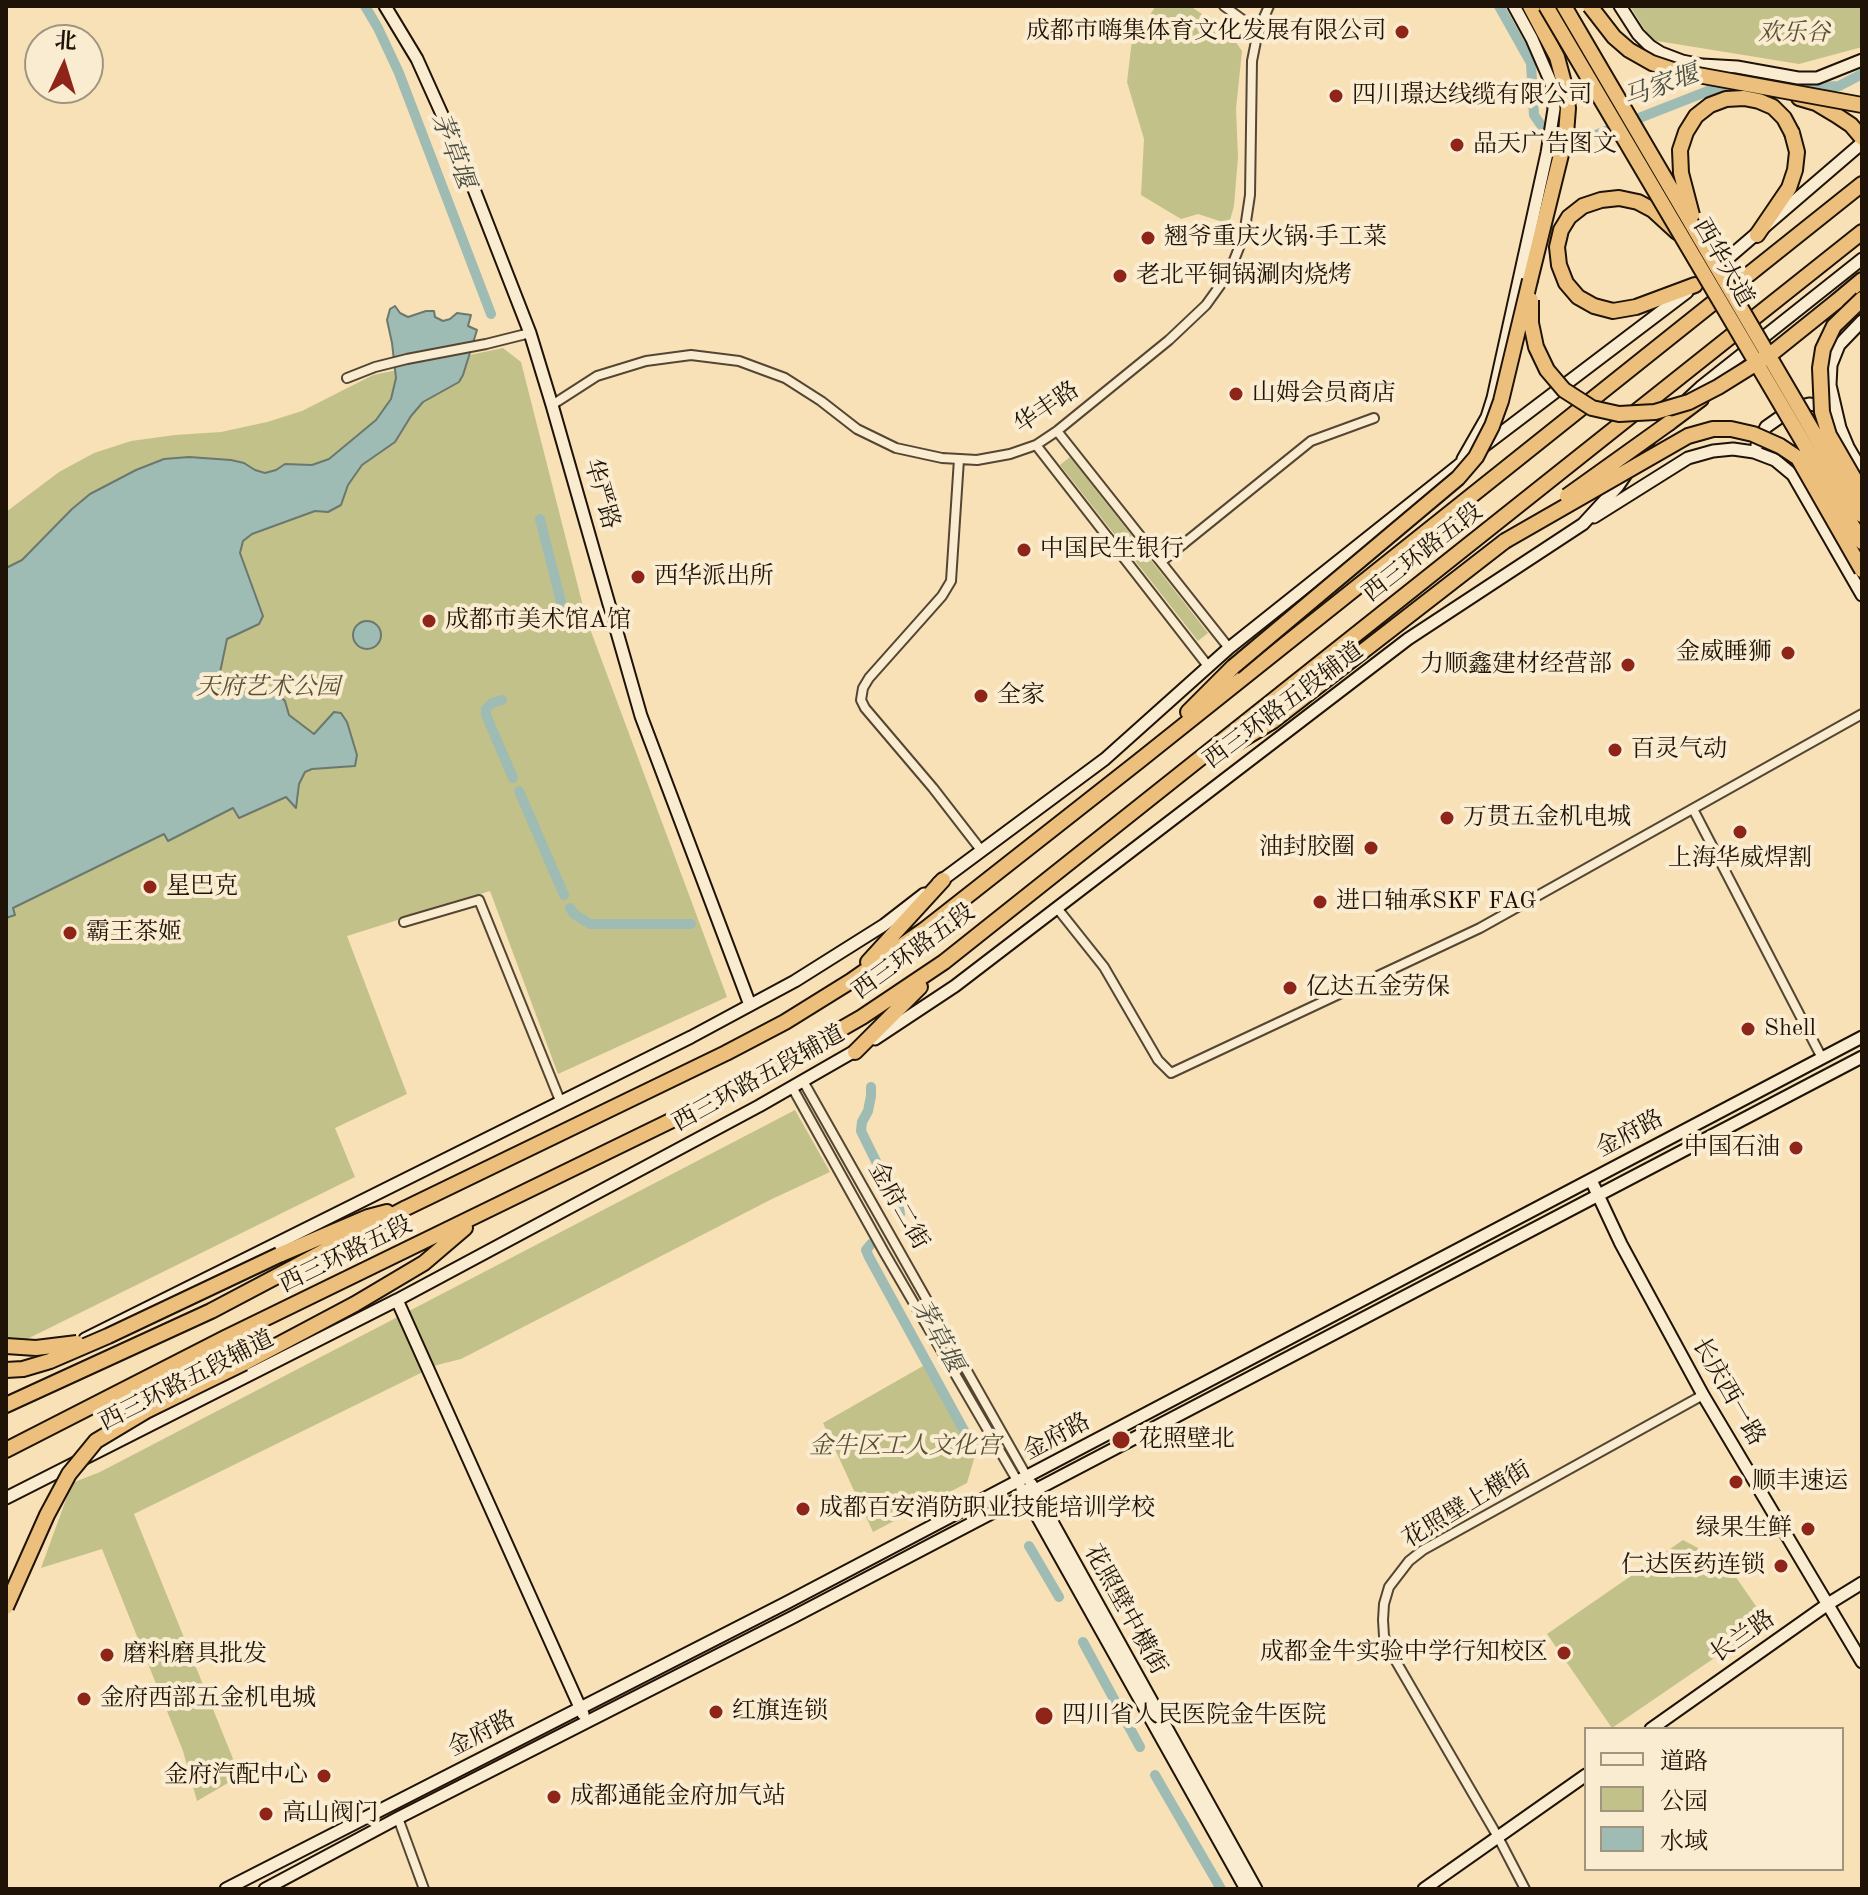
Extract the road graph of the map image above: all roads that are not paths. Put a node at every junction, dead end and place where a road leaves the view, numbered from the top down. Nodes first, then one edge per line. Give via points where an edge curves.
1 (385, 6) edge
2 (1224, 6) edge
3 (1269, 6) edge
4 (1514, 6) edge
5 (1530, 6) edge
6 (1546, 6) edge
7 (1564, 6) edge
8 (1590, 6) edge
9 (1620, 6) edge
10 (1258, 31) junction
11 (1862, 60) edge
12 (1768, 89) junction
13 (1862, 105) edge
14 (1862, 141) edge
15 (1862, 184) edge
16 (1862, 232) edge
17 (1689, 234) junction
18 (1757, 235) junction
19 (1862, 259) edge
20 (1530, 280) junction
21 (1862, 280) edge
22 (1695, 285) junction
23 (1862, 299) edge
24 (1862, 321) edge
25 (530, 333) junction
26 (347, 378) dead end
27 (1718, 387) junction
28 (552, 405) junction
29 (1834, 408) junction
30 (1374, 418) dead end
31 (1057, 431) junction
32 (1829, 435) junction
33 (1036, 445) junction
34 (1754, 452) junction
35 (1798, 458) junction
36 (959, 459) junction
37 (1459, 465) junction
38 (1862, 471) edge
39 (1837, 486) junction
40 (1862, 492) edge
41 (1858, 515) edge
42 (1583, 524) junction
43 (1505, 541) junction
44 (1862, 542) edge
45 (1161, 562) junction
46 (1860, 566) edge
47 (1862, 595) edge
48 (1229, 648) junction
49 (1208, 666) junction
50 (1862, 714) edge
51 (1139, 761) junction
52 (1158, 792) junction
53 (1693, 809) junction
54 (981, 850) junction
55 (943, 880) junction
56 (1057, 908) junction
57 (404, 922) dead end
58 (944, 962) junction
59 (851, 981) junction
60 (750, 1005) junction
61 (1862, 1037) edge
62 (855, 1052) junction
63 (1862, 1057) edge
64 (1822, 1058) junction
65 (803, 1081) junction
66 (792, 1087) junction
67 (561, 1103) junction
68 (1591, 1180) junction
69 (1599, 1195) junction
70 (406, 1208) junction
71 (482, 1213) junction
72 (397, 1300) junction
73 (108, 1336) junction
74 (6, 1346) edge
75 (6, 1370) edge
76 (6, 1378) edge
77 (1703, 1395) junction
78 (6, 1405) edge
79 (6, 1450) edge
80 (1023, 1480) junction
81 (26, 1488) junction
82 (6, 1492) edge
83 (1030, 1492) junction
84 (6, 1498) edge
85 (1862, 1583) edge
86 (1828, 1604) junction
87 (6, 1607) edge
88 (1862, 1662) edge
89 (580, 1708) junction
90 (587, 1722) junction
91 (1654, 1727) edge
92 (1584, 1776) edge
93 (398, 1818) junction
94 (1498, 1837) junction
95 (226, 1889) edge
96 (265, 1889) edge
97 (424, 1889) edge
98 (1246, 1889) edge
99 (1256, 1889) edge
100 (1424, 1889) edge
101 (1525, 1889) edge

1 - 25 street, 华严路 via 417,59 463,161
2 - 10 street
3 - 10 street, 华丰路
4 - 37 street via 1552,85 1554,109 1493,398
5 - 20 highway via 1557,57 1568,108
6 - 17 highway, 西华大道, bridge
7 - 17 highway, 西华大道, bridge
8 - 12 highway, bridge via 1614,37 1652,63
9 - 11 street via 1650,46 1682,61 1817,78
10 - 31 street, 华丰路 via 1252,61 1250,195 1244,235 1229,273 1206,305 1169,340
12 - 13 highway, bridge
12 - 14 highway, bridge via 1816,103 1851,125
14 - 18 street
15 - 51 highway, 西三环路五段
16 - 52 highway, 西三环路五段
17 - 18 highway, bridge via 1680,150 1686,132 1710,105 1744,98 1773,107 1784,118 1797,152 1789,188
17 - 22 highway, bridge via 1638,202 1601,200 1569,217 1557,247 1559,265 1578,297 1613,311
17 - 39 highway, 西华大道, bridge
18 - 22 street
19 - 42 street, 西三环路五段辅道 via 1702,386 1659,427 1618,486
20 - 27 highway, bridge via 1531,323 1547,370 1564,390 1592,408 1619,414 1655,412
20 - 51 highway, bridge via 1501,401 1476,457 1458,478 1233,667
21 - 27 highway, bridge via 1771,354
22 - 37 street
23 - 32 highway, bridge via 1834,326 1823,349 1820,389
24 - 29 street via 1839,345 1831,365
25 - 26 street via 407,359
25 - 28 street, 华严路
27 - 43 highway, bridge
28 - 36 street, 华丰路 via 597,376 646,361 691,355 739,361 785,378 857,429 896,448
28 - 60 street, 华严路 via 641,716
29 - 34 street via 1793,408 1766,427
29 - 38 street
30 - 45 street via 1311,441
31 - 33 street, 华丰路
31 - 45 street
32 - 39 highway, bridge
32 - 40 highway, bridge
33 - 36 street, 华丰路 via 1010,454
33 - 49 street
34 - 42 street via 1733,449 1688,458
34 - 47 street via 1793,475
35 - 39 highway, bridge
35 - 43 highway, bridge via 1742,431 1713,429 1688,436
35 - 46 highway, bridge
36 - 54 street via 951,581 869,678 861,700
37 - 48 street
39 - 41 highway, 西华大道, bridge
41 - 44 highway, 西华大道, bridge
41 - 46 highway, bridge
42 - 56 street, 西三环路五段辅道 via 1408,639
43 - 52 highway via 1273,721
45 - 48 street
48 - 49 street
49 - 54 street via 1105,759
50 - 53 street
51 - 59 highway, 西三环路五段
52 - 58 highway, 西三环路五段
53 - 56 street via 1480,928 1171,1073 1158,1060 1104,967
53 - 64 street
54 - 55 street
55 - 59 highway
55 - 60 street via 884,925
56 - 62 street, 西三环路五段辅道 via 955,986
57 - 67 street via 479,900
58 - 62 highway
58 - 71 highway, 西三环路五段 via 862,1017 740,1087
59 - 70 highway, 西三环路五段 via 726,1053
60 - 67 street
61 - 64 street, 金府路
62 - 65 street, 西三环路五段辅道
63 - 69 street, 金府路
64 - 68 street, 金府路
65 - 66 street, 西三环路五段辅道
65 - 80 street, 金府二街
66 - 72 street, 西三环路五段辅道
66 - 80 street, 金府二街 via 884,1252
67 - 76 street
68 - 69 street, 长庆西一路
68 - 80 street, 金府路
69 - 77 street, 长庆西一路
69 - 83 street, 金府路
70 - 73 highway, bridge via 368,1217 279,1255
70 - 78 highway, 西三环路五段 via 211,1311
71 - 79 highway, 西三环路五段
71 - 87 highway, bridge via 424,1263 355,1304 96,1441 69,1474
72 - 81 street, 西三环路五段辅道
72 - 89 street
73 - 74 highway, bridge via 71,1345
73 - 75 highway, bridge via 50,1361
77 - 86 street, 长庆西一路
77 - 94 street, 花照壁上横街 via 1423,1550 1389,1587 1383,1620 1390,1651
80 - 83 street, 花照壁中横街
80 - 89 street, 金府路
81 - 82 street
81 - 84 street, 西三环路五段辅道
83 - 90 street, 金府路
83 - 98 street, 花照壁中横街
83 - 99 street, 花照壁中横街
85 - 86 street, 长兰路
86 - 88 street, 长庆西一路
86 - 91 street, 长兰路
89 - 90 street
89 - 95 street, 金府路
90 - 93 street, 金府路
92 - 94 street
93 - 96 street, 金府路
93 - 97 street
94 - 100 street
94 - 101 street, 花照壁上横街

